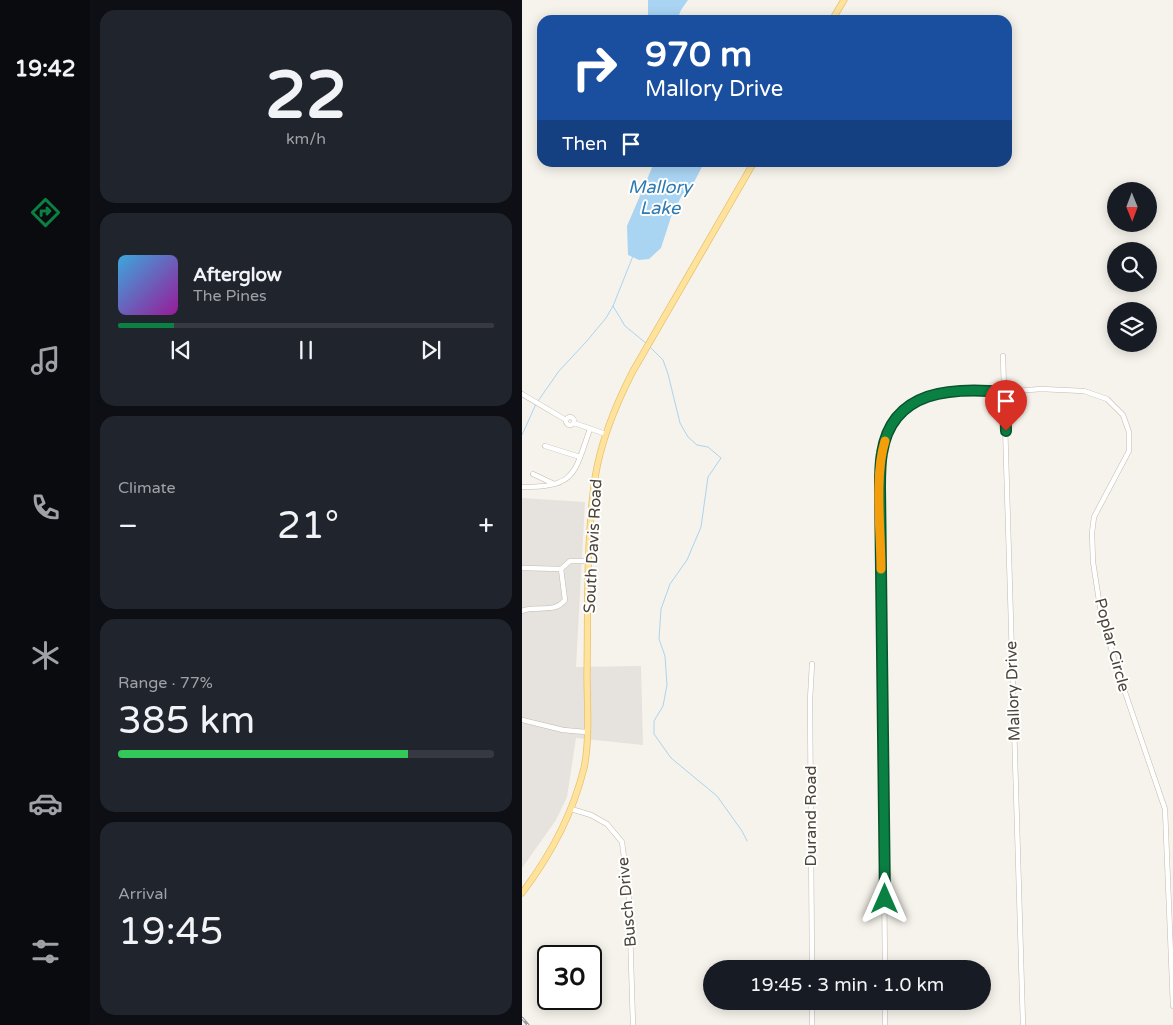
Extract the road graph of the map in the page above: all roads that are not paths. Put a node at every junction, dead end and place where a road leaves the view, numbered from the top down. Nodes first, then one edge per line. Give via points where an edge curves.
1 (844, 0) edge
2 (835, 15) edge
3 (751, 167) edge
4 (1003, 356) dead end
5 (1005, 392) junction
6 (522, 394) edge
7 (590, 429) junction
8 (606, 434) junction
9 (544, 446) dead end
10 (580, 457) junction
11 (533, 474) dead end
12 (554, 484) junction
13 (522, 488) edge
14 (590, 561) junction
15 (522, 568) edge
16 (562, 569) junction
17 (522, 611) edge
18 (812, 664) dead end
19 (522, 720) edge
20 (586, 732) junction
21 (571, 809) junction
22 (522, 893) edge
23 (812, 960) edge
24 (885, 960) edge
25 (1172, 1006) edge
26 (812, 1010) edge
27 (885, 1010) edge
28 (633, 1025) edge
29 (812, 1025) edge
30 (885, 1025) edge
31 (1023, 1025) edge

1 - 2 main road
3 - 8 main road, South Davis Road via 633,371
4 - 5 street, Mallory Drive
5 - 24 street, Poplar Circle via 941,391 908,404 896,416 882,452
5 - 25 street, Poplar Circle via 1041,389 1096,394 1116,406 1128,426 1130,445 1127,457 1094,517 1093,562 1100,607 1115,664 1165,809
5 - 31 street, Mallory Drive
6 - 7 street via 566,420 569,425 574,423
7 - 8 street
7 - 10 street
8 - 14 main road, South Davis Road via 595,477
9 - 10 street
10 - 12 street via 571,476
11 - 12 street
12 - 13 street
14 - 16 street via 570,561
14 - 20 main road, South Davis Road
15 - 16 street
16 - 17 street via 565,600 561,606 551,609 531,607
18 - 23 street, Durand Road
19 - 20 street
20 - 21 main road, South Davis Road via 584,766
21 - 22 main road, South Davis Road via 556,840
21 - 28 street, Busch Drive via 592,815 607,824 622,842 629,897
26 - 29 street
27 - 30 street

